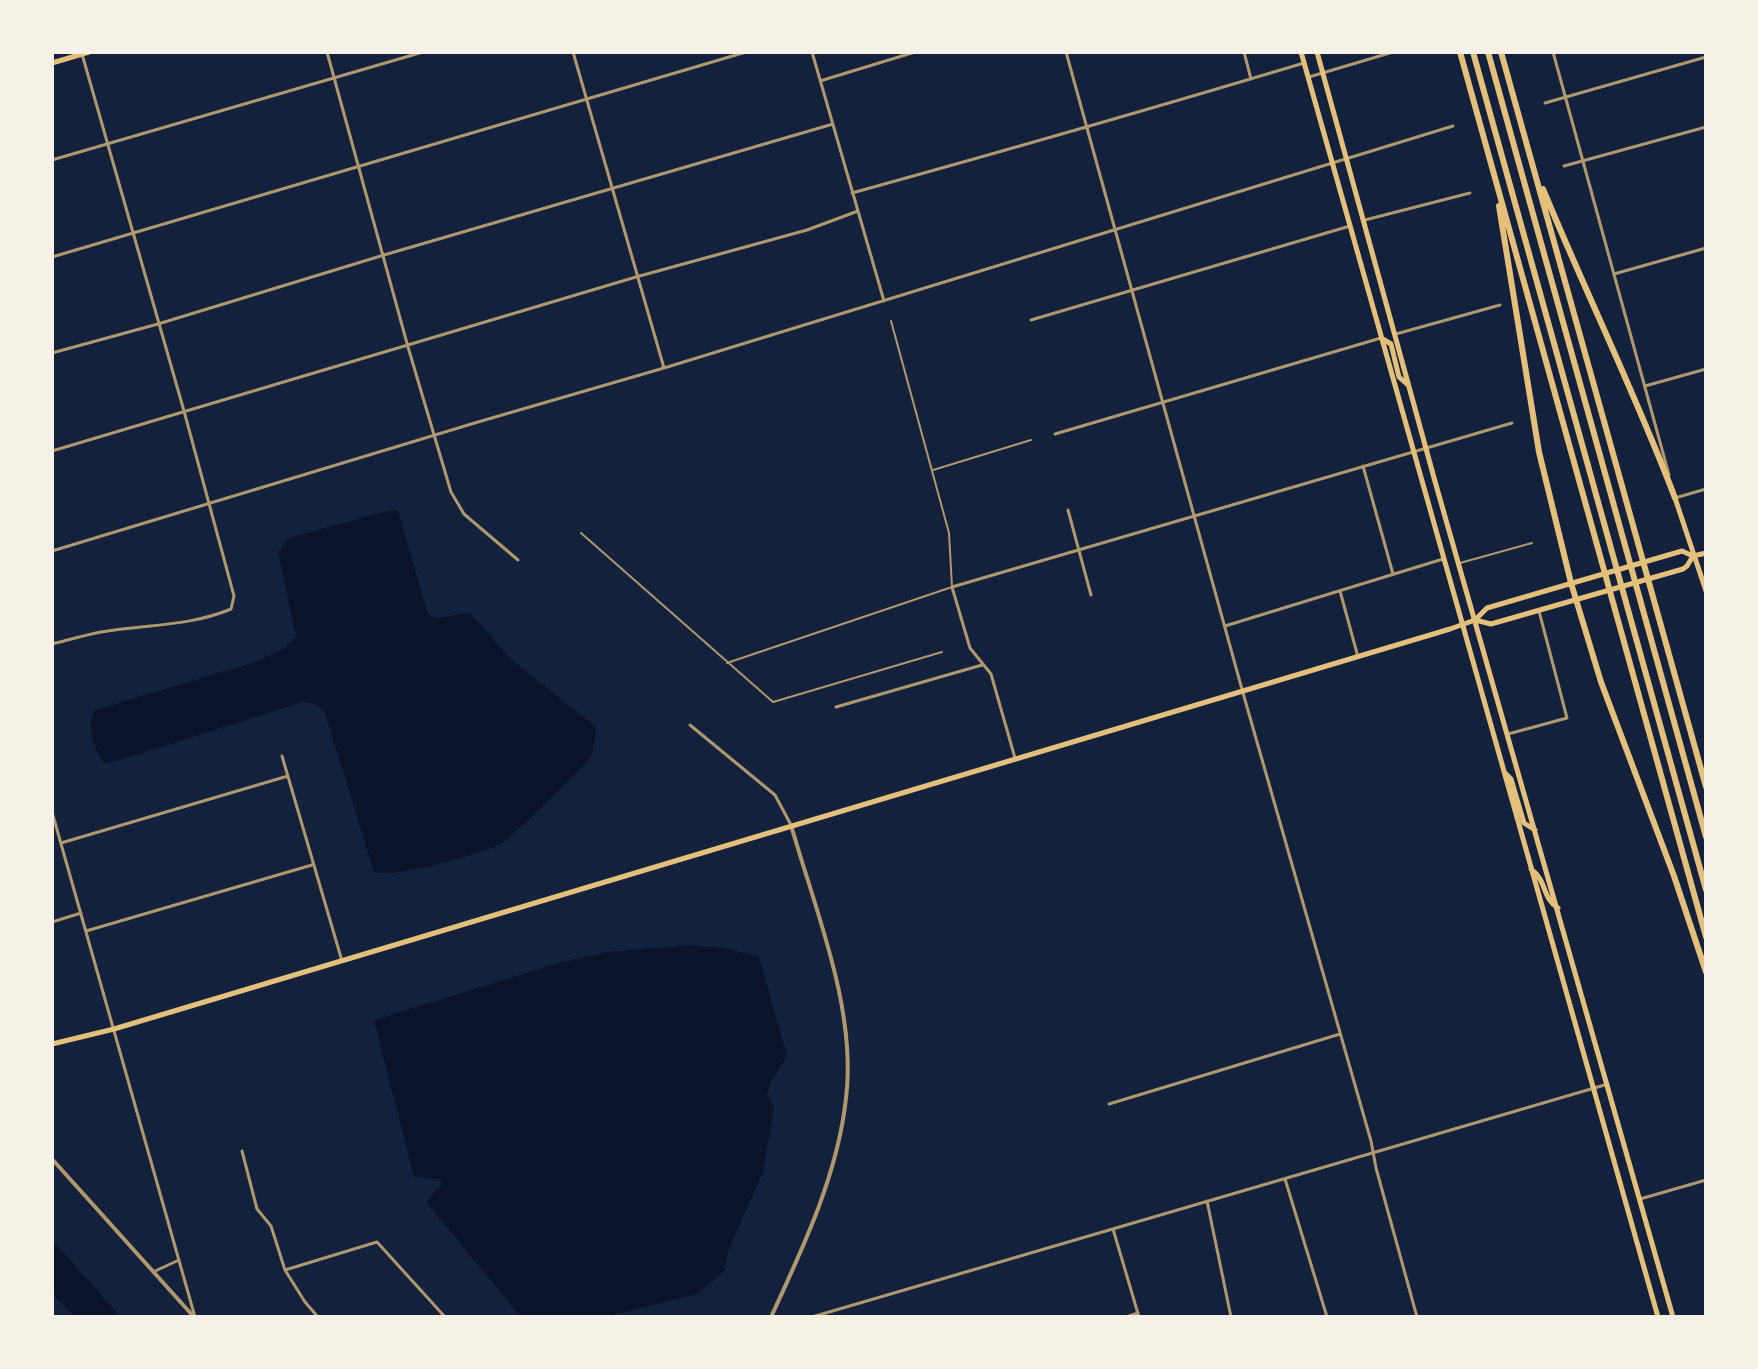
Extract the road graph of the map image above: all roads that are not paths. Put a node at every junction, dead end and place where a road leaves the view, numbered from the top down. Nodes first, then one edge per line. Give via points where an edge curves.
1 (89, 52) edge
2 (327, 52) edge
3 (423, 52) edge
4 (573, 52) edge
5 (746, 52) edge
6 (812, 52) edge
7 (915, 52) edge
8 (1066, 52) edge
9 (1244, 52) edge
10 (1301, 52) edge
11 (1317, 52) edge
12 (1393, 52) edge
13 (1459, 52) edge
14 (1473, 52) edge
15 (1488, 52) edge
16 (1502, 52) edge
17 (1553, 52) edge
18 (82, 53) edge
19 (1706, 57) edge
20 (52, 63) edge
21 (1304, 63) junction
22 (1323, 73) junction
23 (1308, 77) junction
24 (335, 78) junction
25 (1251, 79) junction
26 (820, 81) junction
27 (1565, 96) junction
28 (585, 99) junction
29 (1545, 103) dead end
30 (833, 124) junction
31 (1453, 126) dead end
32 (1706, 127) edge
33 (1087, 128) junction
34 (106, 144) junction
35 (1346, 159) junction
36 (52, 160) edge
37 (1583, 160) junction
38 (1332, 163) junction
39 (360, 165) junction
40 (1532, 165) junction
41 (1564, 166) dead end
42 (1494, 174) junction
43 (611, 188) junction
44 (852, 193) junction
45 (1470, 193) dead end
46 (858, 211) junction
47 (1363, 221) junction
48 (1350, 226) junction
49 (1114, 229) junction
50 (131, 233) junction
51 (1706, 248) edge
52 (384, 255) junction
53 (52, 257) edge
54 (1614, 274) junction
55 (636, 277) junction
56 (1131, 290) junction
57 (884, 301) junction
58 (1500, 305) dead end
59 (1031, 320) dead end
60 (891, 321) dead end
61 (158, 324) junction
62 (1395, 334) junction
63 (1381, 338) junction
64 (408, 347) junction
65 (52, 353) edge
66 (664, 368) junction
67 (1706, 369) edge
68 (1409, 386) junction
69 (1645, 386) junction
70 (1162, 404) junction
71 (184, 411) junction
72 (1512, 423) dead end
73 (1055, 434) dead end
74 (435, 436) junction
75 (1031, 440) dead end
76 (1426, 448) junction
77 (52, 451) edge
78 (1413, 452) junction
79 (1363, 466) junction
80 (933, 470) junction
81 (1706, 489) edge
82 (1675, 498) junction
83 (209, 502) junction
84 (1068, 510) dead end
85 (1194, 514) junction
86 (581, 533) dead end
87 (1532, 543) dead end
88 (52, 551) edge
89 (1079, 551) junction
90 (1706, 553) edge
91 (1693, 556) junction
92 (1443, 559) junction
93 (518, 560) dead end
94 (1458, 563) junction
95 (1393, 574) junction
96 (1571, 583) junction
97 (952, 587) junction
98 (1340, 591) junction
99 (1706, 591) edge
100 (1091, 595) dead end
101 (1576, 599) junction
102 (1539, 611) junction
103 (1475, 620) junction
104 (1461, 625) junction
105 (1225, 626) junction
106 (52, 644) edge
107 (942, 652) dead end
108 (1358, 657) junction
109 (727, 663) junction
110 (982, 665) junction
111 (1243, 693) junction
112 (836, 707) dead end
113 (690, 725) dead end
114 (1508, 734) junction
115 (282, 756) dead end
116 (1016, 760) junction
117 (1504, 771) junction
118 (288, 776) junction
119 (1706, 787) edge
120 (52, 812) edge
121 (791, 825) junction
122 (1535, 830) junction
123 (1706, 837) edge
124 (61, 843) junction
125 (312, 865) junction
126 (1531, 869) junction
127 (1706, 890) edge
128 (1559, 909) junction
129 (81, 913) junction
130 (52, 922) edge
131 (86, 931) junction
132 (1706, 937) edge
133 (342, 961) junction
134 (1706, 972) edge
135 (114, 1029) junction
136 (1340, 1034) junction
137 (54, 1045) edge
138 (1608, 1084) junction
139 (1593, 1088) junction
140 (1109, 1104) dead end
141 (242, 1151) dead end
142 (1373, 1152) junction
143 (52, 1159) edge
144 (1285, 1178) junction
145 (1706, 1180) edge
146 (1640, 1199) junction
147 (1207, 1201) junction
148 (1113, 1229) junction
149 (179, 1260) junction
150 (285, 1270) junction
151 (153, 1272) junction
152 (1139, 1315) edge
153 (195, 1317) edge
154 (318, 1317) edge
155 (445, 1317) edge
156 (771, 1317) edge
157 (812, 1317) edge
158 (1126, 1317) edge
159 (1231, 1317) edge
160 (1327, 1317) edge
161 (1417, 1317) edge
162 (1658, 1317) edge
163 (1673, 1317) edge

1 - 18 main road
2 - 24 street
3 - 24 street
4 - 28 street
5 - 28 street
6 - 26 street
7 - 26 street
8 - 33 street
9 - 25 street
10 - 21 main road
11 - 22 main road
12 - 22 street
13 - 42 highway
14 - 127 highway
15 - 123 highway
16 - 40 highway
17 - 27 street
18 - 20 main road
18 - 34 street
19 - 27 street
21 - 23 main road
21 - 25 street
22 - 23 street
22 - 35 main road
23 - 38 main road
24 - 34 street
24 - 39 street
25 - 33 street
26 - 30 street
27 - 29 street
27 - 37 street
28 - 39 street
28 - 43 street
30 - 43 street
30 - 44 street
31 - 35 street
32 - 37 street
33 - 44 street
33 - 49 street
34 - 36 street
34 - 50 street
35 - 38 street
35 - 47 main road
37 - 41 street
37 - 54 street
38 - 48 main road
38 - 49 street
39 - 50 street
39 - 52 street
40 - 82 highway
40 - 119 highway
42 - 96 highway via 1539,452
42 - 132 highway
43 - 52 street
43 - 55 street
44 - 46 street
45 - 47 street
46 - 55 street
46 - 57 street
47 - 62 main road
48 - 56 street
48 - 63 main road
49 - 56 street
49 - 57 street
50 - 53 street
50 - 61 street
51 - 54 street
52 - 61 street
52 - 64 street
54 - 69 street
55 - 64 street
55 - 66 street
56 - 59 street
56 - 70 street
57 - 66 street
58 - 62 street
60 - 80 lane
61 - 65 street
61 - 71 street
62 - 68 main road
63 - 68 main road via 1391,344 1399,377
63 - 70 street
63 - 78 main road
64 - 71 street
64 - 74 street
66 - 74 street
67 - 69 street
68 - 76 main road
69 - 82 street
70 - 73 street
70 - 85 street
71 - 77 street
71 - 83 street
72 - 76 street
74 - 83 street
74 - 93 street via 459,508
75 - 80 lane
76 - 78 street
76 - 94 main road
78 - 79 street
78 - 92 main road
79 - 85 street
79 - 95 street
80 - 97 lane via 949,533
81 - 82 street
82 - 91 main road
83 - 88 street
83 - 106 street via 234,596 231,609 173,626 102,632
84 - 89 street
85 - 89 street
85 - 105 street
86 - 109 lane
87 - 94 lane
89 - 97 street
89 - 100 street
90 - 91 main road
91 - 96 main road via 1682,551
91 - 99 main road
91 - 101 main road via 1683,569
92 - 95 street
92 - 104 main road
94 - 103 main road
95 - 98 street
96 - 101 highway
96 - 103 main road via 1487,608
97 - 109 lane
97 - 110 street via 970,648
98 - 105 street
98 - 108 street
101 - 102 main road
101 - 134 highway
102 - 103 main road via 1491,624
102 - 114 street via 1567,718
103 - 104 main road
103 - 114 main road
104 - 108 main road
104 - 117 main road
105 - 111 street
107 - 109 lane via 773,702
108 - 111 main road
110 - 112 street
110 - 116 street via 991,674
111 - 116 main road
111 - 136 street
113 - 121 street via 775,795
114 - 122 main road
115 - 118 street
116 - 121 main road
117 - 122 main road via 1524,823
117 - 126 main road
118 - 124 street
118 - 125 street
120 - 124 street
121 - 133 main road
121 - 156 street via 841,1001 847,1095 822,1197
122 - 128 main road
124 - 129 street
125 - 131 street
125 - 133 street
126 - 128 main road via 1541,877 1548,901
126 - 139 main road
128 - 138 main road
129 - 130 street
129 - 131 street
131 - 135 street
133 - 135 main road
135 - 137 main road
135 - 149 street
136 - 140 street
136 - 142 street
138 - 139 street
138 - 146 main road
139 - 142 street
139 - 162 main road
141 - 150 street via 257,1209 271,1226
142 - 144 street
142 - 161 street
143 - 151 street
144 - 147 street
144 - 160 street
145 - 146 street
146 - 163 main road
147 - 148 street
147 - 159 street
148 - 152 street
148 - 157 street
149 - 151 street
149 - 153 street
150 - 154 street
150 - 155 street via 377,1242
151 - 153 street
152 - 158 street

